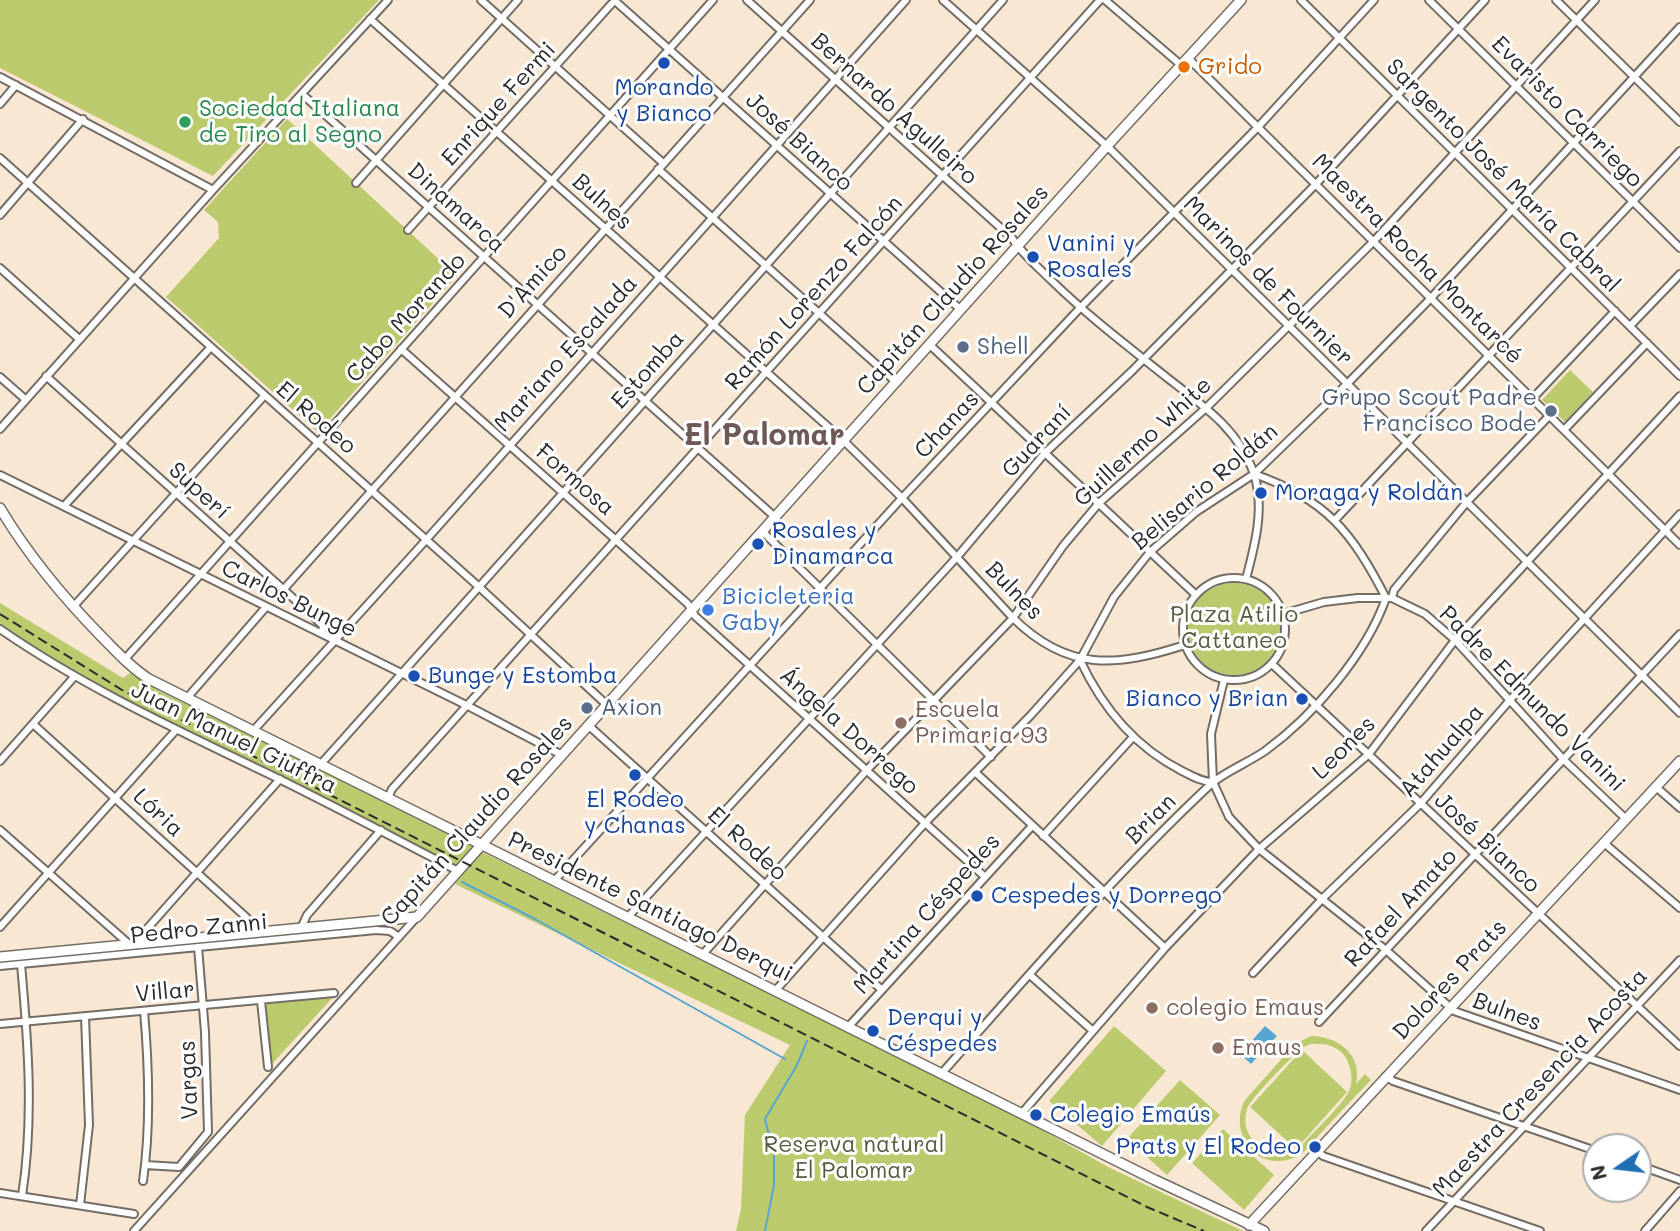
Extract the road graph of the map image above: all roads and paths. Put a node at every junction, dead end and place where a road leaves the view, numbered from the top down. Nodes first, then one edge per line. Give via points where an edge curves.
1 (388, 0) edge
2 (481, 0) edge
3 (519, 0) edge
4 (615, 0) edge
5 (713, 0) edge
6 (747, 0) edge
7 (810, 0) edge
8 (906, 0) edge
9 (943, 0) edge
10 (1003, 0) edge
11 (1103, 0) edge
12 (1241, 0) edge
13 (1301, 0) edge
14 (1374, 0) edge
15 (1429, 0) edge
16 (1485, 0) edge
17 (1556, 0) edge
18 (1595, 0) edge
19 (370, 19) junction
20 (502, 19) junction
21 (1576, 20) junction
22 (1680, 27) edge
23 (976, 29) junction
24 (1458, 29) junction
25 (782, 33) junction
26 (1339, 38) junction
27 (668, 50) junction
28 (1185, 62) junction
29 (556, 67) junction
30 (0, 77) edge
31 (1030, 77) junction
32 (1635, 77) junction
33 (836, 81) junction
34 (16, 85) junction
35 (444, 85) junction
36 (1515, 86) junction
37 (302, 94) junction
38 (1397, 96) junction
39 (723, 97) junction
40 (0, 104) edge
41 (610, 115) junction
42 (83, 119) junction
43 (1680, 122) edge
44 (1259, 126) junction
45 (888, 127) junction
46 (498, 133) junction
47 (1573, 143) junction
48 (776, 146) junction
49 (1107, 146) junction
50 (1680, 151) edge
51 (1454, 152) junction
52 (0, 158) edge
53 (376, 160) junction
54 (663, 163) junction
55 (658, 169) junction
56 (943, 176) junction
57 (552, 180) junction
58 (28, 183) junction
59 (356, 183) dead end
60 (1316, 184) junction
61 (213, 190) junction
62 (830, 193) junction
63 (1632, 202) junction
64 (429, 206) junction
65 (1512, 210) junction
66 (1174, 211) junction
67 (0, 215) edge
68 (713, 218) junction
69 (605, 229) junction
70 (408, 230) dead end
71 (1374, 241) junction
72 (883, 242) junction
73 (1017, 246) junction
74 (1680, 248) edge
75 (484, 257) junction
76 (765, 265) junction
77 (0, 268) edge
78 (1232, 269) junction
79 (1572, 269) junction
80 (1680, 274) edge
81 (659, 276) junction
82 (134, 278) junction
83 (1431, 298) junction
84 (538, 304) junction
85 (1080, 308) junction
86 (961, 310) junction
87 (1615, 311) junction
88 (819, 313) junction
89 (712, 325) junction
90 (1289, 326) junction
91 (1630, 326) junction
92 (79, 339) junction
93 (1647, 343) junction
94 (930, 345) junction
95 (211, 347) junction
96 (401, 349) junction
97 (592, 352) junction
98 (1489, 357) junction
99 (1143, 358) junction
100 (766, 373) junction
101 (46, 376) junction
102 (1680, 376) edge
103 (0, 377) edge
104 (896, 382) junction
105 (1347, 384) junction
106 (264, 396) junction
107 (454, 396) junction
108 (1680, 396) edge
109 (1533, 398) junction
110 (25, 399) junction
111 (645, 400) junction
112 (993, 402) junction
113 (1206, 408) junction
114 (1550, 415) junction
115 (0, 429) edge
116 (1564, 430) junction
117 (844, 441) junction
118 (318, 443) junction
119 (1408, 444) junction
120 (122, 445) junction
121 (509, 445) junction
122 (699, 448) junction
123 (1045, 453) junction
124 (1254, 474) junction
125 (1608, 474) junction
126 (0, 475) edge
127 (371, 491) junction
128 (562, 491) junction
129 (175, 494) junction
130 (902, 498) junction
131 (1099, 503) junction
132 (1466, 503) junction
133 (64, 506) junction
134 (0, 508) edge
135 (1680, 514) edge
136 (775, 517) junction
137 (1335, 520) junction
138 (1665, 530) junction
139 (762, 531) junction
140 (616, 539) junction
141 (426, 540) junction
142 (132, 541) junction
143 (229, 542) junction
144 (1680, 545) edge
145 (1150, 552) junction
146 (957, 557) junction
147 (1526, 561) junction
148 (199, 574) junction
149 (1246, 579) junction
150 (478, 586) junction
151 (819, 588) junction
152 (284, 590) junction
153 (1195, 594) junction
154 (1389, 598) junction
155 (73, 607) junction
156 (266, 607) junction
157 (692, 610) junction
158 (1283, 614) junction
159 (1013, 618) junction
160 (1584, 618) junction
161 (0, 629) edge
162 (322, 634) junction
163 (530, 635) junction
164 (1680, 635) edge
165 (334, 640) junction
166 (1455, 640) junction
167 (876, 645) junction
168 (1185, 645) junction
169 (125, 659) junction
170 (1080, 660) junction
171 (1272, 664) junction
172 (748, 665) junction
173 (401, 673) junction
174 (1642, 675) junction
175 (74, 677) junction
176 (1224, 680) junction
177 (187, 698) junction
178 (1510, 700) junction
179 (932, 701) junction
180 (607, 705) junction
181 (468, 706) junction
182 (1315, 706) junction
183 (1680, 713) edge
184 (808, 718) junction
185 (33, 724) junction
186 (588, 725) junction
187 (176, 730) junction
188 (253, 731) junction
189 (1133, 737) junction
190 (1369, 754) junction
191 (562, 755) junction
192 (991, 757) junction
193 (1564, 760) junction
194 (0, 761) edge
195 (1680, 761) edge
196 (320, 765) junction
197 (866, 771) junction
198 (975, 772) junction
199 (647, 777) junction
200 (279, 779) junction
201 (1213, 782) junction
202 (1656, 787) junction
203 (114, 797) junction
204 (388, 798) junction
205 (1420, 804) junction
206 (1680, 808) edge
207 (1626, 819) junction
208 (925, 823) junction
209 (1032, 826) junction
210 (0, 830) edge
211 (381, 830) junction
212 (706, 832) junction
213 (1044, 836) junction
214 (1604, 843) junction
215 (480, 845) junction
216 (1259, 849) junction
217 (1475, 855) junction
218 (48, 872) junction
219 (197, 872) junction
220 (458, 872) junction
221 (984, 876) junction
222 (554, 881) junction
223 (765, 883) junction
224 (1104, 892) junction
225 (1323, 898) junction
226 (1680, 908) edge
227 (1537, 914) junction
228 (417, 917) junction
229 (628, 917) junction
230 (302, 926) junction
231 (0, 927) edge
232 (253, 932) junction
233 (823, 936) junction
234 (399, 937) junction
235 (141, 942) junction
236 (129, 944) junction
237 (198, 947) junction
238 (1165, 948) junction
239 (1386, 950) junction
240 (703, 954) junction
241 (0, 957) edge
242 (1680, 960) edge
243 (21, 964) junction
244 (0, 966) edge
245 (1253, 973) dead end
246 (1030, 975) junction
247 (882, 990) junction
248 (775, 991) junction
249 (334, 993) dead end
250 (261, 1001) junction
251 (1637, 1005) junction
252 (204, 1006) junction
253 (1450, 1008) junction
254 (144, 1012) junction
255 (85, 1016) junction
256 (26, 1022) junction
257 (1320, 1022) dead end
258 (0, 1024) edge
259 (849, 1026) junction
260 (1093, 1031) junction
261 (1680, 1046) edge
262 (1587, 1059) junction
263 (268, 1067) dead end
264 (942, 1073) junction
265 (1386, 1076) junction
266 (1680, 1090) edge
267 (1022, 1113) junction
268 (1524, 1126) junction
269 (1582, 1146) edge
270 (1317, 1152) junction
271 (145, 1165) junction
272 (1652, 1171) edge
273 (1680, 1180) edge
274 (143, 1181) dead end
275 (1680, 1191) edge
276 (0, 1193) edge
277 (22, 1196) junction
278 (1453, 1201) junction
279 (80, 1205) junction
280 (134, 1214) dead end
281 (1249, 1225) junction
282 (134, 1231) edge
283 (1264, 1231) edge
284 (1426, 1231) edge
285 (1540, 1231) edge
286 (1645, 1231) edge

1 - 19 street
2 - 20 street
3 - 20 street
4 - 27 street, José Bianco
4 - 29 street, Enrique Fermi
5 - 27 street, Cabo Morando
6 - 25 street, Bernardo Agulleiro
7 - 25 street, D'Amico
8 - 33 street, Mariano Escalada
9 - 23 street, Marinos de Fournier
10 - 23 street, Estomba
11 - 28 street, Maestra Rocha Montarcé
11 - 31 street, Ramón Lorenzo Falcón
12 - 28 street, Capitán Claudio Rosales
13 - 26 street, Sargento José María Cabral
14 - 26 street, Chanas
15 - 24 street, Evaristo Carriego
16 - 24 street, Guaraní
17 - 21 street
18 - 21 street, Guillermo White
19 - 35 street, Bulnes
19 - 37 street
20 - 29 street
20 - 35 street
21 - 32 street
21 - 36 street, Guillermo White
22 - 32 street, Belisario Roldán
23 - 31 street, Marinos de Fournier
23 - 45 street, Estomba
24 - 36 street, Evaristo Carriego
24 - 38 street, Guaraní
25 - 33 street, Bernardo Agulleiro
25 - 39 street, D'Amico
26 - 38 street, Sargento José María Cabral
26 - 44 street, Chanas
27 - 39 street, José Bianco
27 - 41 street, Cabo Morando
28 - 44 street, Maestra Rocha Montarcé
28 - 49 street, Capitán Claudio Rosales
29 - 41 street
29 - 46 street, Enrique Fermi
30 - 34 street
31 - 49 street, Marinos de Fournier
31 - 56 street, Ramón Lorenzo Falcón
32 - 43 street
32 - 47 street, Belisario Roldán
33 - 45 street, Bernardo Agulleiro
33 - 48 street, Mariano Escalada
34 - 40 street
34 - 42 street
35 - 46 street, Bulnes
35 - 53 street
36 - 47 street, Evaristo Carriego
36 - 51 street, Guillermo White
37 - 53 street, Dinamarca
37 - 61 street
38 - 51 street, Sargento José María Cabral
38 - 60 street, Guaraní
39 - 48 street, José Bianco
39 - 54 street, D'Amico
41 - 54 street
41 - 57 street, Cabo Morando
42 - 58 street
42 - 61 street
44 - 60 street, Maestra Rocha Montarcé
44 - 66 street, Chanas
45 - 56 street, Bernardo Agulleiro
45 - 62 street, Estomba
46 - 57 street, Bulnes
46 - 64 street, Enrique Fermi
47 - 63 street, Evaristo Carriego
47 - 65 street, Belisario Roldán
48 - 62 street, José Bianco
48 - 68 street, Mariano Escalada
49 - 66 street, Marinos de Fournier
49 - 73 street, Capitán Claudio Rosales
50 - 63 street
51 - 65 street, Sargento José María Cabral
51 - 71 street, Guillermo White
52 - 58 street, El Rodeo
53 - 59 street
53 - 64 street, Dinamarca
54 - 55 street, D'Amico
55 - 68 street
55 - 69 street, D'Amico
56 - 72 street, Ramón Lorenzo Falcón
56 - 73 street, Bernardo Agulleiro
57 - 69 street, Bulnes
57 - 75 street, Cabo Morando
58 - 67 street
58 - 82 street, El Rodeo
60 - 71 street, Maestra Rocha Montarcé
60 - 78 street, Guaraní
61 - 82 street
62 - 72 street, José Bianco
62 - 76 street, Estomba
63 - 74 street, Evaristo Carriego
63 - 79 street
64 - 70 street, Enrique Fermi
64 - 75 street, Dinamarca
65 - 79 street, Sargento José María Cabral
65 - 83 street, Belisario Roldán
66 - 78 street, Marinos de Fournier
66 - 85 street, Chanas
68 - 76 street
68 - 81 street, Mariano Escalada
69 - 81 street, Bulnes
69 - 84 street, D'Amico
71 - 83 street, Maestra Rocha Montarcé
71 - 90 street, Guillermo White
72 - 86 street, José Bianco
72 - 88 street, Ramón Lorenzo Falcón
73 - 85 street
73 - 86 street, Capitán Claudio Rosales
75 - 84 street, Dinamarca
75 - 96 street, Cabo Morando
76 - 88 street
76 - 89 street, Estomba
77 - 92 street
78 - 90 street, Marinos de Fournier
78 - 99 street, Guaraní
79 - 87 street, Sargento José María Cabral
79 - 98 street
80 - 91 street
81 - 89 street, Bulnes
81 - 97 street, Mariano Escalada
82 - 92 street
82 - 95 street, El Rodeo
83 - 98 street, Maestra Rocha Montarcé
83 - 105 street, Belisario Roldán
84 - 97 street, Dinamarca
84 - 107 street, D'Amico
85 - 99 street
85 - 112 street, Chanas
86 - 94 street, Capitán Claudio Rosales
87 - 91 street, Sargento José María Cabral
87 - 109 street
88 - 100 street, Ramón Lorenzo Falcón
88 - 104 street
89 - 100 street, Bulnes
89 - 111 street, Estomba
90 - 105 street, Marinos de Fournier
90 - 113 street, Guillermo White
91 - 93 street, Sargento José María Cabral
92 - 101 street
93 - 102 street, Sargento José María Cabral
93 - 116 street
94 - 104 street, Capitán Claudio Rosales
94 - 112 street
95 - 106 street, El Rodeo
95 - 120 street
96 - 107 street, Formosa
96 - 118 street, Cabo Morando
97 - 111 street, Dinamarca
97 - 121 street, Mariano Escalada
98 - 109 street, Maestra Rocha Montarcé
98 - 119 street
99 - 113 street
99 - 123 street, Guaraní
100 - 117 street, Bulnes
100 - 122 street, Ramón Lorenzo Falcón
101 - 110 street
101 - 120 street, Superí
103 - 110 street
104 - 117 street, Capitán Claudio Rosales
105 - 119 street, Marinos de Fournier
105 - 124 street, Belisario Roldán
106 - 118 street, El Rodeo
106 - 129 street
107 - 121 street, Formosa
107 - 127 street, D'Amico
108 - 125 street, Leones
109 - 114 street, Maestra Rocha Montarcé
110 - 115 street
111 - 122 street, Dinamarca
111 - 128 street, Estomba
112 - 123 street
112 - 130 street, Chanas
113 - 124 street via 1236,439
113 - 131 street, Guillermo White
114 - 116 street, Maestra Rocha Montarcé
114 - 132 street, Brian
116 - 125 street, Maestra Rocha Montarcé
117 - 130 street, Bulnes
117 - 136 street, Capitán Claudio Rosales
118 - 127 street, El Rodeo
118 - 143 street, Cabo Morando
119 - 132 street, Marinos de Fournier
119 - 137 street
120 - 129 street, Superí
120 - 133 street
121 - 128 street, Formosa
121 - 141 street, Mariano Escalada
122 - 136 street, Dinamarca
122 - 140 street, Ramón Lorenzo Falcón
123 - 131 street
123 - 146 street, Guaraní
124 - 137 street via 1307,499
124 - 145 street, Belisario Roldán via 1196,512
124 - 149 street via 1259,513
125 - 138 street, Maestra Rocha Montarcé
125 - 147 street, Leones
126 - 133 street, Carlos Bunge
127 - 141 street, El Rodeo
127 - 152 street, D'Amico
128 - 140 street, Formosa
128 - 150 street, Estomba
129 - 142 street
129 - 143 street, Superí
130 - 146 street, Bulnes
130 - 151 street, Chanas
131 - 145 street
131 - 159 street, Guillermo White
132 - 147 street, Marinos de Fournier
132 - 154 street, Brian
133 - 142 street, Carlos Bunge
134 - 155 street, Presidente Santiago Derqui via 31,556
135 - 138 street, Atahualpa
136 - 139 street, Capitán Claudio Rosales
137 - 154 street via 1361,551
138 - 144 street, Maestra Rocha Montarcé
138 - 160 street, Atahualpa
139 - 151 street
139 - 157 street, Capitán Claudio Rosales
140 - 157 street, Formosa
140 - 163 street, Ramón Lorenzo Falcón
141 - 150 street, El Rodeo
141 - 165 street, Mariano Escalada
142 - 148 street, Carlos Bunge
142 - 155 street
143 - 148 street, Cabo Morando
143 - 152 street, Superí
145 - 153 street
145 - 170 street, Belisario Roldán via 1114,597
146 - 159 street, Bulnes
146 - 167 street, Guaraní
147 - 160 street, Marinos de Fournier
147 - 166 street, Leones
148 - 156 street, Carlos Bunge
148 - 169 street, Cabo Morando
149 - 153 street via 1219,579
149 - 158 street via 1263,586
150 - 163 street, El Rodeo
150 - 173 street, Estomba
151 - 167 street
151 - 172 street, Chanas
152 - 162 street, Superí via 323,626
153 - 168 street via 1183,618
154 - 158 street via 1335,599
154 - 166 street, Padre Edmundo Vanini via 1424,614
154 - 182 street, Brian via 1367,638
155 - 169 street, Presidente Santiago Derqui
156 - 162 street, Carlos Bunge
156 - 177 street
157 - 172 street, Ángela Dorrego
157 - 180 street, Capitán Claudio Rosales
158 - 171 street via 1282,648
159 - 170 street, Bulnes via 1040,641
159 - 179 street, Guillermo White
160 - 174 street, Marinos de Fournier
160 - 178 street, Atahualpa
161 - 175 street, Juan Manuel Giuffra
162 - 165 street, Carlos Bunge
163 - 180 street, El Rodeo
163 - 181 street, Ramón Lorenzo Falcón
164 - 174 street, Rafael Amato
165 - 173 street, Carlos Bunge
165 - 188 street, Mariano Escalada
166 - 178 street, Padre Edmundo Vanini
166 - 190 street, Leones
167 - 179 street
167 - 184 street, Guaraní
168 - 170 street via 1123,660
168 - 176 street via 1199,667
169 - 177 street, Presidente Santiago Derqui via 145,676
170 - 189 street via 1108,707
170 - 192 street, Belisario Roldán
171 - 176 street via 1251,678
171 - 182 street, José Bianco
172 - 184 street, Ángela Dorrego
172 - 199 street, Chanas
173 - 181 street, Carlos Bunge
173 - 196 street, Estomba
174 - 183 street, Marinos de Fournier
174 - 193 street, Rafael Amato
175 - 185 street
175 - 187 street, Juan Manuel Giuffra
176 - 201 street via 1211,734
177 - 188 street, Presidente Santiago Derqui
178 - 193 street, Padre Edmundo Vanini
178 - 205 street, Atahualpa
179 - 192 street
179 - 197 street, Guillermo White
180 - 186 street, Capitán Claudio Rosales
181 - 191 street, Carlos Bunge
181 - 204 street, Ramón Lorenzo Falcón
182 - 190 street, José Bianco
182 - 201 street, Brian via 1267,749
184 - 197 street, Ángela Dorrego
184 - 212 street, Guaraní
185 - 194 street
185 - 203 street, Lória
186 - 191 street, Capitán Claudio Rosales
186 - 199 street, El Rodeo
187 - 200 street, Juan Manuel Giuffra
187 - 203 street
188 - 196 street, Presidente Santiago Derqui
189 - 201 street via 1171,765
189 - 213 street
190 - 205 street, José Bianco
190 - 216 street, Leones
191 - 215 street, Capitán Claudio Rosales
192 - 198 street, Belisario Roldán
193 - 207 street, Padre Edmundo Vanini
193 - 217 street, Rafael Amato
195 - 202 street, Dolores Prats
196 - 204 street, Presidente Santiago Derqui
197 - 208 street, Ángela Dorrego
197 - 223 street, Guillermo White
198 - 208 street, Belisario Roldán
198 - 209 street
199 - 212 street, El Rodeo
199 - 222 street, Chanas
200 - 211 street, Juan Manuel Giuffra
200 - 219 street
201 - 216 street, Bulnes via 1229,817
201 - 224 street, Brian
202 - 206 street, Padre Edmundo Vanini
202 - 207 street, Dolores Prats
203 - 218 street
203 - 219 street, Lória
204 - 215 street, Presidente Santiago Derqui
205 - 217 street, José Bianco
205 - 225 street, Atahualpa
207 - 214 street, Dolores Prats
208 - 221 street, Ángela Dorrego
208 - 233 street, Belisario Roldán
209 - 213 street
209 - 221 street, Martina Céspedes
210 - 218 street
211 - 220 street, Juan Manuel Giuffra
211 - 230 street
212 - 223 street, El Rodeo
212 - 229 street, Guaraní
213 - 224 street
214 - 226 street
214 - 227 street, Dolores Prats
215 - 220 street, Capitán Claudio Rosales
215 - 222 street, Presidente Santiago Derqui
216 - 225 street, Bulnes
216 - 238 street, Leones
217 - 227 street, José Bianco
217 - 239 street, Rafael Amato
218 - 231 street
218 - 236 street
219 - 232 street, Lória via 247,918
219 - 235 street via 145,931
220 - 228 street, Capitán Claudio Rosales
221 - 247 street, Martina Céspedes
222 - 229 street, Presidente Santiago Derqui
223 - 233 street, El Rodeo
223 - 240 street, Guillermo White
224 - 238 street
224 - 246 street, Brian
225 - 239 street, Bulnes
225 - 245 street, Atahualpa
227 - 251 street, José Bianco
227 - 253 street, Dolores Prats
228 - 230 street
228 - 234 street, Capitán Claudio Rosales
229 - 240 street, Presidente Santiago Derqui
230 - 232 street
232 - 235 street
233 - 247 street, El Rodeo
233 - 248 street, Belisario Roldán
234 - 237 street, Pedro Zanni via 376,930
234 - 282 street, Capitán Claudio Rosales
235 - 236 street
236 - 241 street
237 - 243 street, Pedro Zanni
237 - 252 street, Vargas
238 - 260 street, Leones
239 - 253 street, Bulnes
239 - 257 street, Rafael Amato
240 - 248 street, Presidente Santiago Derqui
242 - 251 street, Maestra Cresencia Acosta
243 - 244 street, Pedro Zanni
243 - 256 street
246 - 260 street
246 - 264 street, Brian
247 - 259 street, Martina Céspedes
248 - 259 street, Presidente Santiago Derqui
249 - 250 street, Villar
250 - 252 street, Villar
250 - 263 street
251 - 261 street, José Bianco
251 - 262 street, Maestra Cresencia Acosta
252 - 254 street, Villar
252 - 271 street, Vargas via 208,1132 179,1167
253 - 262 street, Bulnes
253 - 265 street, Dolores Prats
254 - 255 street, Villar
254 - 271 street via 149,1089
255 - 256 street, Villar
255 - 279 street via 89,1125
256 - 258 street, Villar
256 - 277 street via 30,1110
259 - 264 street, Presidente Santiago Derqui
260 - 267 street, Leones
262 - 266 street, Bulnes
262 - 268 street, Maestra Cresencia Acosta
264 - 267 street, Presidente Santiago Derqui
265 - 268 street
265 - 270 street, Dolores Prats
267 - 281 street, Presidente Santiago Derqui
268 - 269 street
268 - 278 street, Maestra Cresencia Acosta
270 - 278 street
270 - 281 street, Dolores Prats
271 - 274 street
272 - 273 street
275 - 286 street
276 - 277 street
277 - 279 street
278 - 284 street, Maestra Cresencia Acosta
278 - 285 street
279 - 280 street
281 - 283 street, Presidente Santiago Derqui

